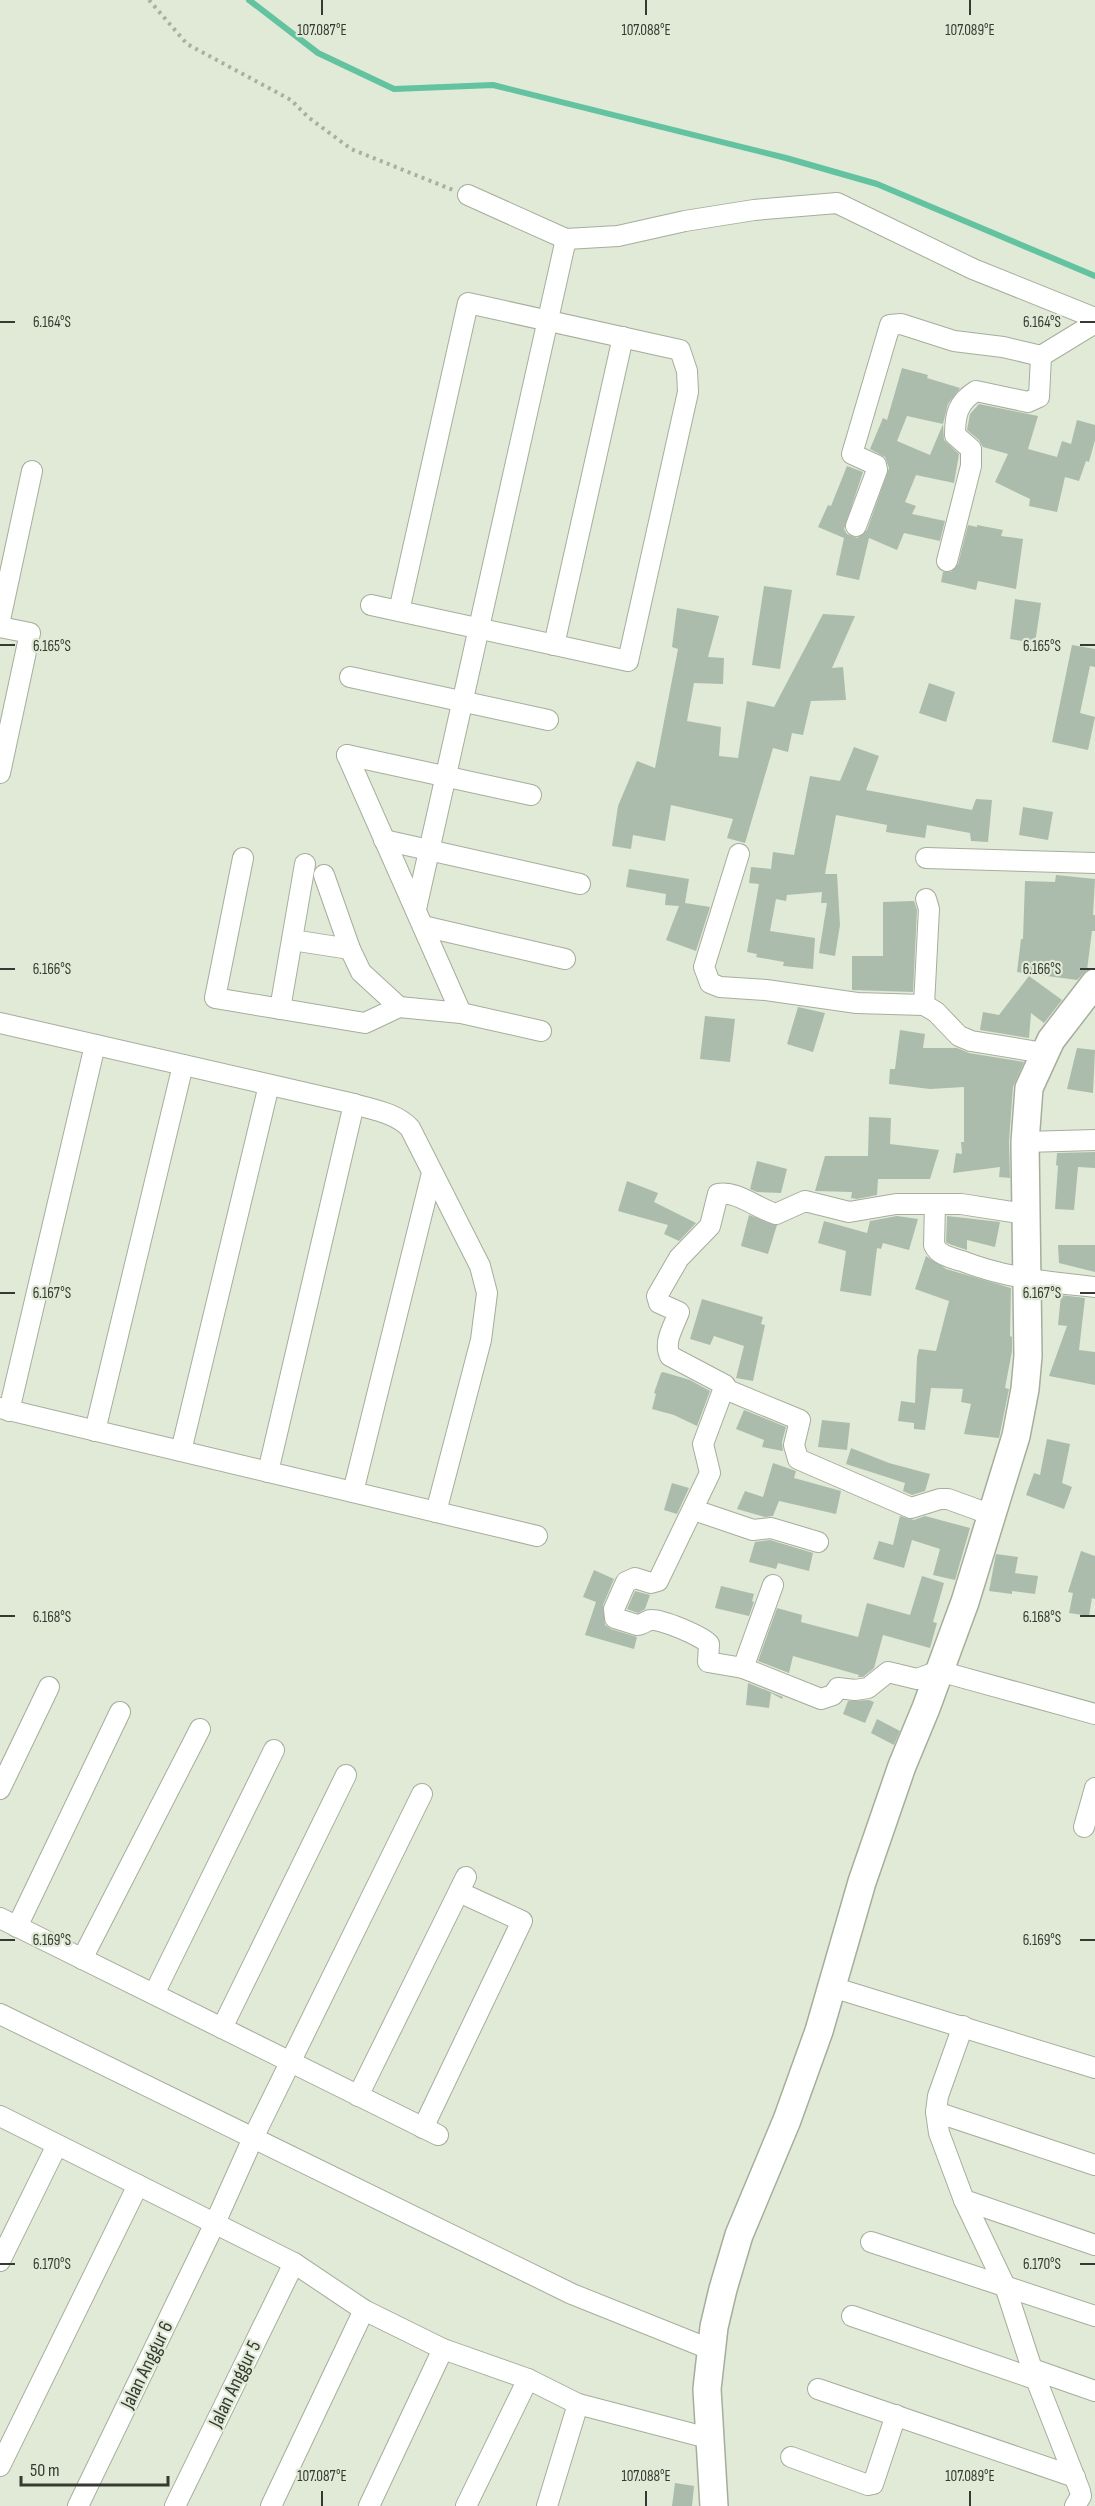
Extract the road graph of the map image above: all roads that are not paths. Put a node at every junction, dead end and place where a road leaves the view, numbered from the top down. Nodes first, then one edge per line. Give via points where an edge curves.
1 (468, 195) road end
2 (566, 239) junction
3 (1095, 318) edge
4 (548, 320) junction
5 (1095, 323) edge
6 (623, 337) junction
7 (1041, 356) junction
8 (32, 471) dead end
9 (856, 525) dead end
10 (947, 561) dead end
11 (371, 605) dead end
12 (399, 611) junction
13 (0, 620) edge
14 (0, 627) edge
15 (478, 628) junction
16 (554, 645) junction
17 (350, 677) dead end
18 (462, 701) junction
19 (548, 720) dead end
20 (0, 773) edge
21 (446, 776) junction
22 (531, 795) dead end
23 (384, 840) junction
24 (429, 850) junction
25 (739, 854) dead end
26 (243, 858) dead end
27 (926, 858) dead end
28 (1095, 863) edge
29 (305, 864) dead end
30 (324, 875) dead end
31 (580, 884) dead end
32 (926, 899) dead end
33 (419, 918) junction
34 (292, 940) junction
35 (350, 949) junction
36 (565, 959) dead end
37 (1095, 983) edge
38 (924, 1005) junction
39 (399, 1006) junction
40 (280, 1009) junction
41 (461, 1013) junction
42 (1, 1028) edge
43 (541, 1031) dead end
44 (95, 1045) junction
45 (1044, 1053) junction
46 (183, 1065) junction
47 (269, 1085) junction
48 (354, 1104) junction
49 (1095, 1140) edge
50 (1025, 1142) junction
51 (432, 1173) junction
52 (935, 1205) junction
53 (1026, 1214) junction
54 (1026, 1280) junction
55 (1095, 1287) edge
56 (725, 1389) junction
57 (5, 1409) edge
58 (95, 1431) junction
59 (181, 1451) junction
60 (268, 1472) junction
61 (353, 1492) junction
62 (694, 1510) junction
63 (436, 1512) junction
64 (992, 1515) junction
65 (537, 1536) dead end
66 (818, 1542) dead end
67 (773, 1585) dead end
68 (742, 1668) junction
69 (939, 1671) junction
70 (49, 1687) dead end
71 (120, 1712) dead end
72 (1095, 1714) edge
73 (200, 1729) dead end
74 (274, 1750) dead end
75 (346, 1775) dead end
76 (1095, 1788) edge
77 (0, 1789) edge
78 (422, 1794) dead end
79 (1084, 1827) dead end
80 (9, 1922) edge
81 (82, 1959) junction
82 (832, 1987) junction
83 (154, 1994) junction
84 (0, 2014) edge
85 (963, 2026) junction
86 (222, 2028) junction
87 (291, 2062) junction
88 (1095, 2068) edge
89 (358, 2096) junction
90 (936, 2112) junction
91 (0, 2116) edge
92 (253, 2138) junction
93 (57, 2145) junction
94 (1095, 2165) edge
95 (138, 2185) junction
96 (964, 2200) junction
97 (215, 2223) junction
98 (871, 2242) dead end
99 (1095, 2245) edge
100 (0, 2260) edge
101 (294, 2263) junction
102 (1005, 2286) junction
103 (364, 2310) junction
104 (852, 2316) dead end
105 (1095, 2316) edge
106 (442, 2349) junction
107 (712, 2350) junction
108 (1034, 2374) junction
109 (528, 2379) junction
110 (818, 2390) dead end
111 (1095, 2391) edge
112 (578, 2404) junction
113 (896, 2415) junction
114 (708, 2438) junction
115 (792, 2457) dead end
116 (0, 2466) edge
117 (1075, 2478) junction
118 (78, 2506) edge
119 (176, 2506) edge
120 (271, 2506) edge
121 (369, 2506) edge
122 (466, 2506) edge
123 (547, 2506) edge
124 (714, 2506) edge
125 (1075, 2506) edge

1 - 2 street
2 - 3 street via 618,236 754,210 837,203 973,269
2 - 4 street
4 - 6 street
4 - 12 street via 468,303
4 - 15 street
5 - 7 street
6 - 16 street
6 - 16 street via 680,350 688,392 628,662
7 - 9 street via 1003,346 954,341 901,324 890,326 852,454 876,465 877,470
7 - 10 street via 1039,397 1028,402 975,391 957,408 955,435 971,449 971,466
8 - 13 street
11 - 12 street
12 - 15 street
14 - 20 street via 30,633
15 - 16 street
15 - 18 street
17 - 18 street
18 - 19 street
18 - 21 street
21 - 22 street
21 - 23 street via 347,755
21 - 24 street
23 - 24 street
23 - 33 street
24 - 31 street
24 - 33 street
25 - 38 street via 704,967 710,983 857,1003
26 - 40 street via 215,998
27 - 28 street
29 - 34 street
30 - 35 street
32 - 38 street via 930,909
33 - 36 street
33 - 41 street
34 - 35 street
34 - 40 street
35 - 39 street via 361,972
37 - 45 street
38 - 45 street via 959,1036 971,1041
39 - 40 street via 365,1023
39 - 41 street
41 - 43 street
42 - 44 street
44 - 46 street
44 - 57 street
45 - 50 street via 1029,1088
46 - 47 street
46 - 58 street
47 - 48 street
47 - 59 street
48 - 51 street via 403,1121
48 - 60 street
49 - 50 street
50 - 53 street
51 - 61 street
51 - 63 street via 480,1266 487,1293 481,1340
52 - 53 street via 961,1204
52 - 54 street via 936,1250 991,1273
52 - 56 street via 896,1204 849,1212 805,1201 776,1214 741,1198 718,1194 710,1226 679,1258 657,1296 659,1303 679,1312 667,1343 670,1356 724,1383
53 - 54 street
54 - 55 street
54 - 64 street via 1025,1389 1016,1436
56 - 62 street via 703,1444 710,1473
56 - 64 street via 800,1420 794,1446 798,1459 911,1508 948,1499
57 - 58 street
58 - 59 street
59 - 60 street
60 - 61 street
61 - 63 street
62 - 66 street via 753,1530 771,1528
62 - 68 street via 658,1581 635,1578 626,1582 614,1609 615,1618 637,1626 657,1621 703,1638 709,1644 708,1662
63 - 65 street
64 - 69 street
67 - 68 street
68 - 69 street via 821,1699 833,1695 838,1688 868,1688 888,1672 917,1679
69 - 72 street
69 - 82 street via 866,1871
70 - 77 street
71 - 80 street
73 - 81 street
74 - 83 street
75 - 86 street
76 - 79 street
78 - 87 street, Jalan Anggur 6
80 - 81 street
81 - 83 street
82 - 85 street
82 - 107 street via 787,2120 739,2235
83 - 86 street
84 - 92 street
85 - 88 street
85 - 90 street
86 - 87 street
87 - 89 street
87 - 92 street, Jalan Anggur 6
89 - 89 street via 463,1885 522,1921 431,2131
90 - 94 street
90 - 96 street via 939,2133
91 - 93 street
92 - 97 street, Jalan Anggur 6
92 - 107 street via 572,2294
93 - 95 street
93 - 100 street
95 - 97 street
95 - 116 street
96 - 99 street
96 - 102 street
97 - 101 street
97 - 118 street, Jalan Anggur 6
98 - 102 street
101 - 103 street
101 - 119 street, Jalan Anggur 5
102 - 105 street
102 - 108 street
103 - 106 street
103 - 120 street
104 - 108 street
106 - 109 street
106 - 121 street
107 - 114 street via 707,2389
108 - 111 street
108 - 117 street
109 - 112 street
109 - 122 street
110 - 113 street
112 - 114 street
112 - 123 street
113 - 115 street via 873,2484
113 - 117 street
114 - 124 street
117 - 125 street via 1081,2496

